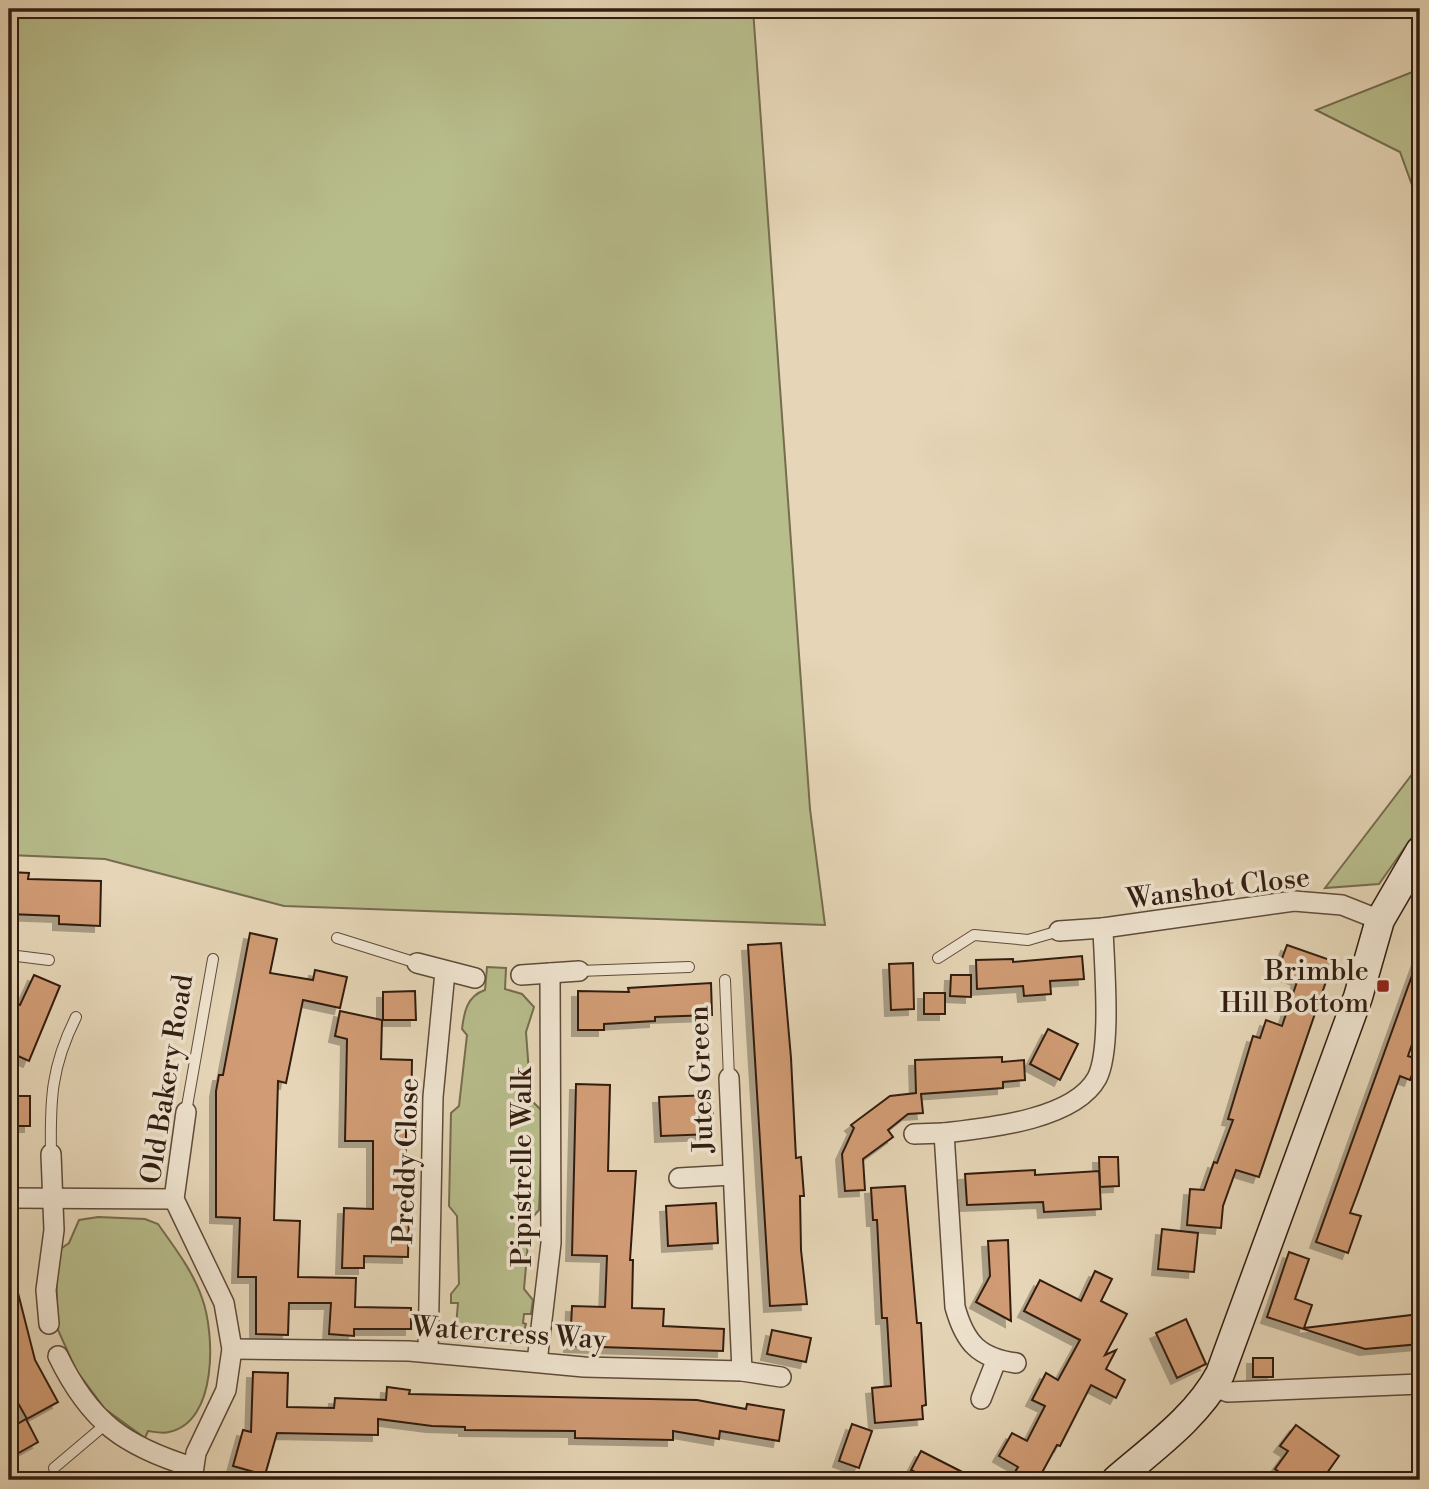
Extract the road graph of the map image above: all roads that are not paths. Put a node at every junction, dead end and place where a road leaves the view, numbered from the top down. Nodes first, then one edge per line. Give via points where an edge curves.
1 (1420, 851) edge
2 (1380, 919) junction
3 (1103, 928) junction
4 (1059, 931) joint
5 (337, 938) dead end
6 (9, 955) edge
7 (938, 958) dead end
8 (213, 959) dead end
9 (49, 960) dead end
10 (417, 963) joint
11 (689, 967) dead end
12 (579, 971) joint
13 (445, 972) junction
14 (550, 973) junction
15 (521, 975) dead end
16 (475, 978) dead end
17 (725, 980) dead end
18 (76, 1017) dead end
19 (729, 1078) joint
20 (186, 1112) joint
21 (944, 1133) junction
22 (914, 1134) dead end
23 (51, 1154) joint
24 (732, 1175) junction
25 (679, 1178) dead end
26 (9, 1198) edge
27 (53, 1199) junction
28 (174, 1199) junction
29 (48, 1324) dead end
30 (232, 1349) junction
31 (428, 1352) junction
32 (58, 1356) dead end
33 (996, 1361) junction
34 (537, 1362) junction
35 (1016, 1363) dead end
36 (742, 1371) junction
37 (781, 1377) dead end
38 (1420, 1384) edge
39 (1213, 1388) junction
40 (981, 1398) dead end
41 (106, 1424) junction
42 (54, 1468) dead end
43 (192, 1474) edge
44 (1116, 1480) edge

1 - 2 main road
2 - 3 street, Wanshot Close via 1342,905 1294,901
2 - 39 main road via 1358,996
3 - 4 street, Wanshot Close
3 - 21 street, Wanshot Close via 1104,1047 1098,1077 1088,1091 1073,1103 1006,1125
4 - 7 lane, Wanshot Close via 1028,940 974,935
5 - 10 lane
6 - 9 lane
8 - 20 lane, Old Bakery Road
10 - 13 street
11 - 12 lane
12 - 14 street
13 - 16 street
13 - 31 street, Preddy Close via 433,1097
14 - 15 street
14 - 34 street, Pipistrelle Walk via 551,1243
17 - 19 lane, Jutes Green
18 - 23 lane via 54,1071
19 - 24 street, Jutes Green
20 - 28 street, Old Bakery Road
21 - 22 street, Wanshot Close
21 - 33 street via 955,1307 970,1342
23 - 27 street
24 - 25 street, Jutes Green
24 - 36 street, Jutes Green
26 - 27 street
27 - 28 street
27 - 29 street
28 - 30 street, Old Bakery Road via 218,1287 229,1318
30 - 31 street, Watercress Way
30 - 43 street, Old Bakery Road via 226,1390 201,1440
31 - 34 street, Watercress Way
32 - 41 street via 75,1388
33 - 35 street
33 - 40 street
34 - 36 street, Watercress Way
36 - 37 street, Watercress Way
38 - 39 street via 1228,1392
39 - 44 main road
41 - 42 lane
41 - 43 street via 142,1450

